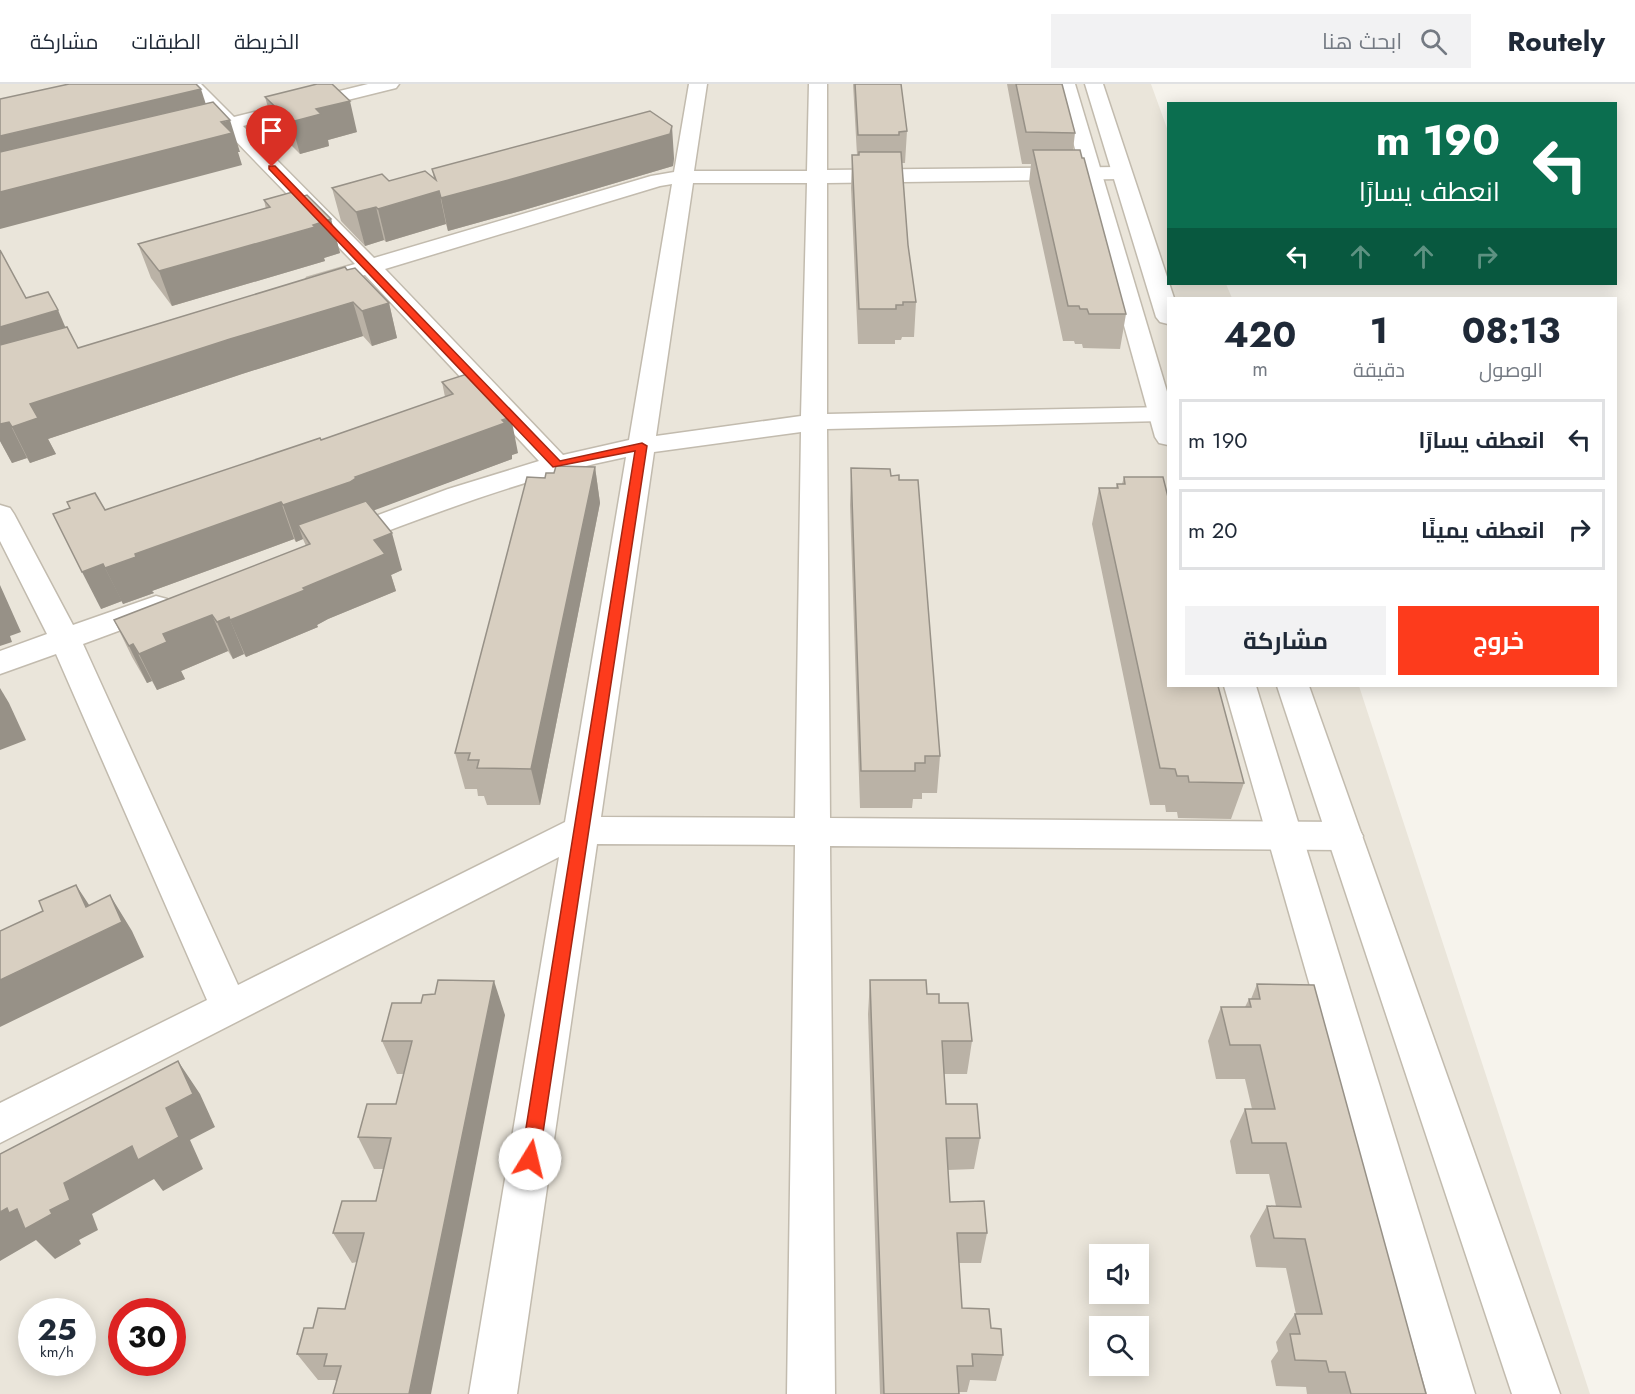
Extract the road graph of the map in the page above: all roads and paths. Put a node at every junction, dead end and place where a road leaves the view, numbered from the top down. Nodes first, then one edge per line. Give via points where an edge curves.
1 (190, 84) edge
2 (326, 84) edge
3 (390, 84) edge
4 (698, 84) edge
5 (818, 84) edge
6 (1066, 84) edge
7 (1094, 84) edge
8 (223, 117) junction
9 (194, 124) edge
10 (1121, 173) junction
11 (1091, 174) junction
12 (818, 176) junction
13 (684, 177) junction
14 (369, 266) junction
15 (291, 290) edge
16 (1167, 314) edge
17 (814, 422) junction
18 (1165, 425) edge
19 (642, 446) junction
20 (557, 464) junction
21 (0, 514) edge
22 (312, 549) edge
23 (178, 598) edge
24 (65, 639) junction
25 (0, 663) edge
26 (1240, 687) edge
27 (1293, 687) edge
28 (581, 830) junction
29 (813, 831) junction
30 (1283, 836) junction
31 (1345, 837) junction
32 (229, 1008) junction
33 (0, 1124) edge
34 (493, 1394) edge
35 (811, 1394) edge
36 (1451, 1394) edge
37 (1536, 1394) edge

1 - 8 street
2 - 8 street
3 - 8 street
4 - 13 street
5 - 12 street
6 - 11 street
7 - 10 street
8 - 9 street
8 - 14 street
10 - 11 street
10 - 16 street
11 - 12 street
11 - 18 street
12 - 13 street
12 - 17 street
13 - 14 street via 658,180
13 - 19 street
14 - 15 street
14 - 20 street
17 - 18 street
17 - 19 street
17 - 29 street
19 - 20 street
19 - 28 street
20 - 22 street via 458,495
21 - 24 street
23 - 24 street
24 - 25 street
24 - 32 street
26 - 30 street
27 - 31 street
28 - 29 street
28 - 32 street
28 - 34 street
29 - 30 street
29 - 35 street
30 - 31 street
30 - 36 street
31 - 37 street
32 - 33 street

